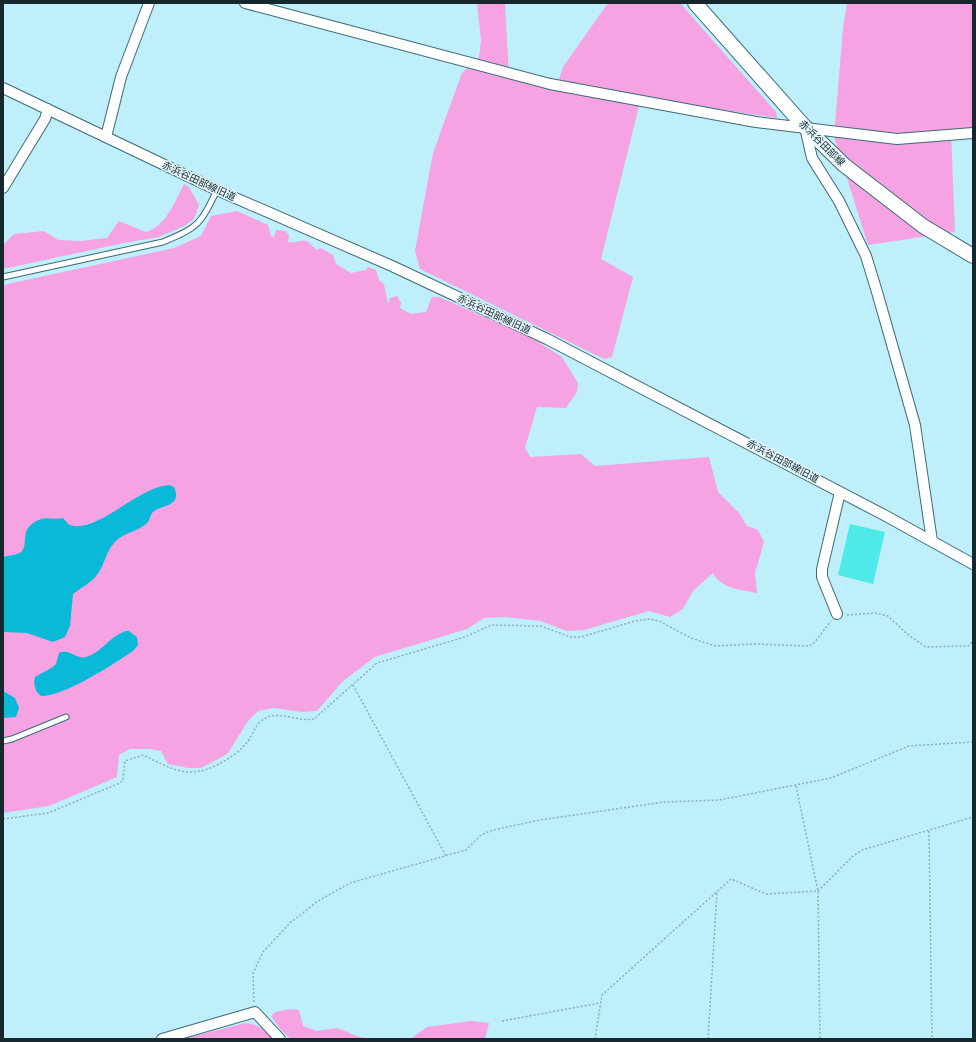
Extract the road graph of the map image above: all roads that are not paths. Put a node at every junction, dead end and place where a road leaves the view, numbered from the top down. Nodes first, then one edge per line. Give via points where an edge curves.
1 (149, 3) edge
2 (245, 3) edge
3 (695, 3) edge
4 (3, 88) edge
5 (48, 109) junction
6 (805, 127) junction
7 (973, 132) edge
8 (106, 137) junction
9 (3, 188) edge
10 (217, 190) junction
11 (973, 256) edge
12 (3, 277) edge
13 (840, 492) junction
14 (932, 541) junction
15 (973, 564) edge
16 (837, 614) road end
17 (66, 717) dead end
18 (3, 741) edge
19 (162, 1039) edge
20 (280, 1039) edge

1 - 8 street via 121,77
2 - 6 street via 550,84 756,122
3 - 6 main road, 赤浜谷田部線
4 - 5 street, 赤浜谷田部線旧道
5 - 8 street, 赤浜谷田部線旧道
5 - 9 street via 45,119
6 - 7 street via 897,139
6 - 11 main road, 赤浜谷田部線 via 844,165 884,198 923,226
6 - 14 street via 812,158 839,201 863,249 875,284 915,425
8 - 10 street, 赤浜谷田部線旧道
10 - 12 lane via 201,223 163,242
10 - 13 street, 赤浜谷田部線旧道 via 405,272 547,339
13 - 14 street, 赤浜谷田部線旧道
13 - 16 street via 822,569 822,577
14 - 15 street, 赤浜谷田部線旧道
17 - 18 lane
19 - 20 street via 255,1012

